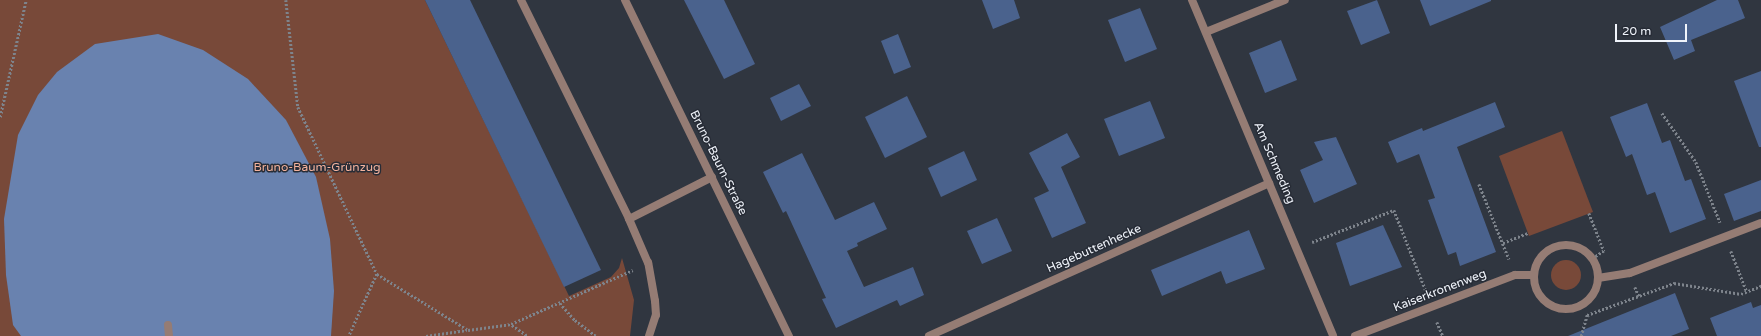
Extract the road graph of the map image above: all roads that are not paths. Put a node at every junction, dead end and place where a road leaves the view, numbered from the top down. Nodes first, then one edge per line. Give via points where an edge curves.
1 (521, 0) edge
2 (625, 0) edge
3 (1192, 0) edge
4 (1285, 0) edge
5 (1206, 32) junction
6 (712, 177) junction
7 (1269, 183) junction
8 (629, 219) junction
9 (1761, 223) edge
10 (1534, 275) junction
11 (1598, 278) junction
12 (168, 325) dead end
13 (169, 336) edge
14 (649, 336) edge
15 (789, 336) edge
16 (929, 336) edge
17 (1333, 336) edge
18 (1356, 336) edge

1 - 8 street
2 - 6 street, Bruno-Baum-Straße
3 - 5 street, Am Schmeding
4 - 5 street
5 - 7 street, Am Schmeding
6 - 8 street
6 - 15 street, Bruno-Baum-Straße
7 - 16 street, Hagebuttenhecke
7 - 17 street, Am Schmeding
8 - 14 street via 648,263 656,316
9 - 11 street via 1630,273
10 - 11 street via 1537,263 1544,253 1555,246 1567,245 1579,248 1592,259
10 - 11 street via 1536,288 1542,298 1552,306 1564,309 1576,307 1587,300 1595,290
10 - 18 street, Kaiserkronenweg via 1515,275
12 - 13 street

